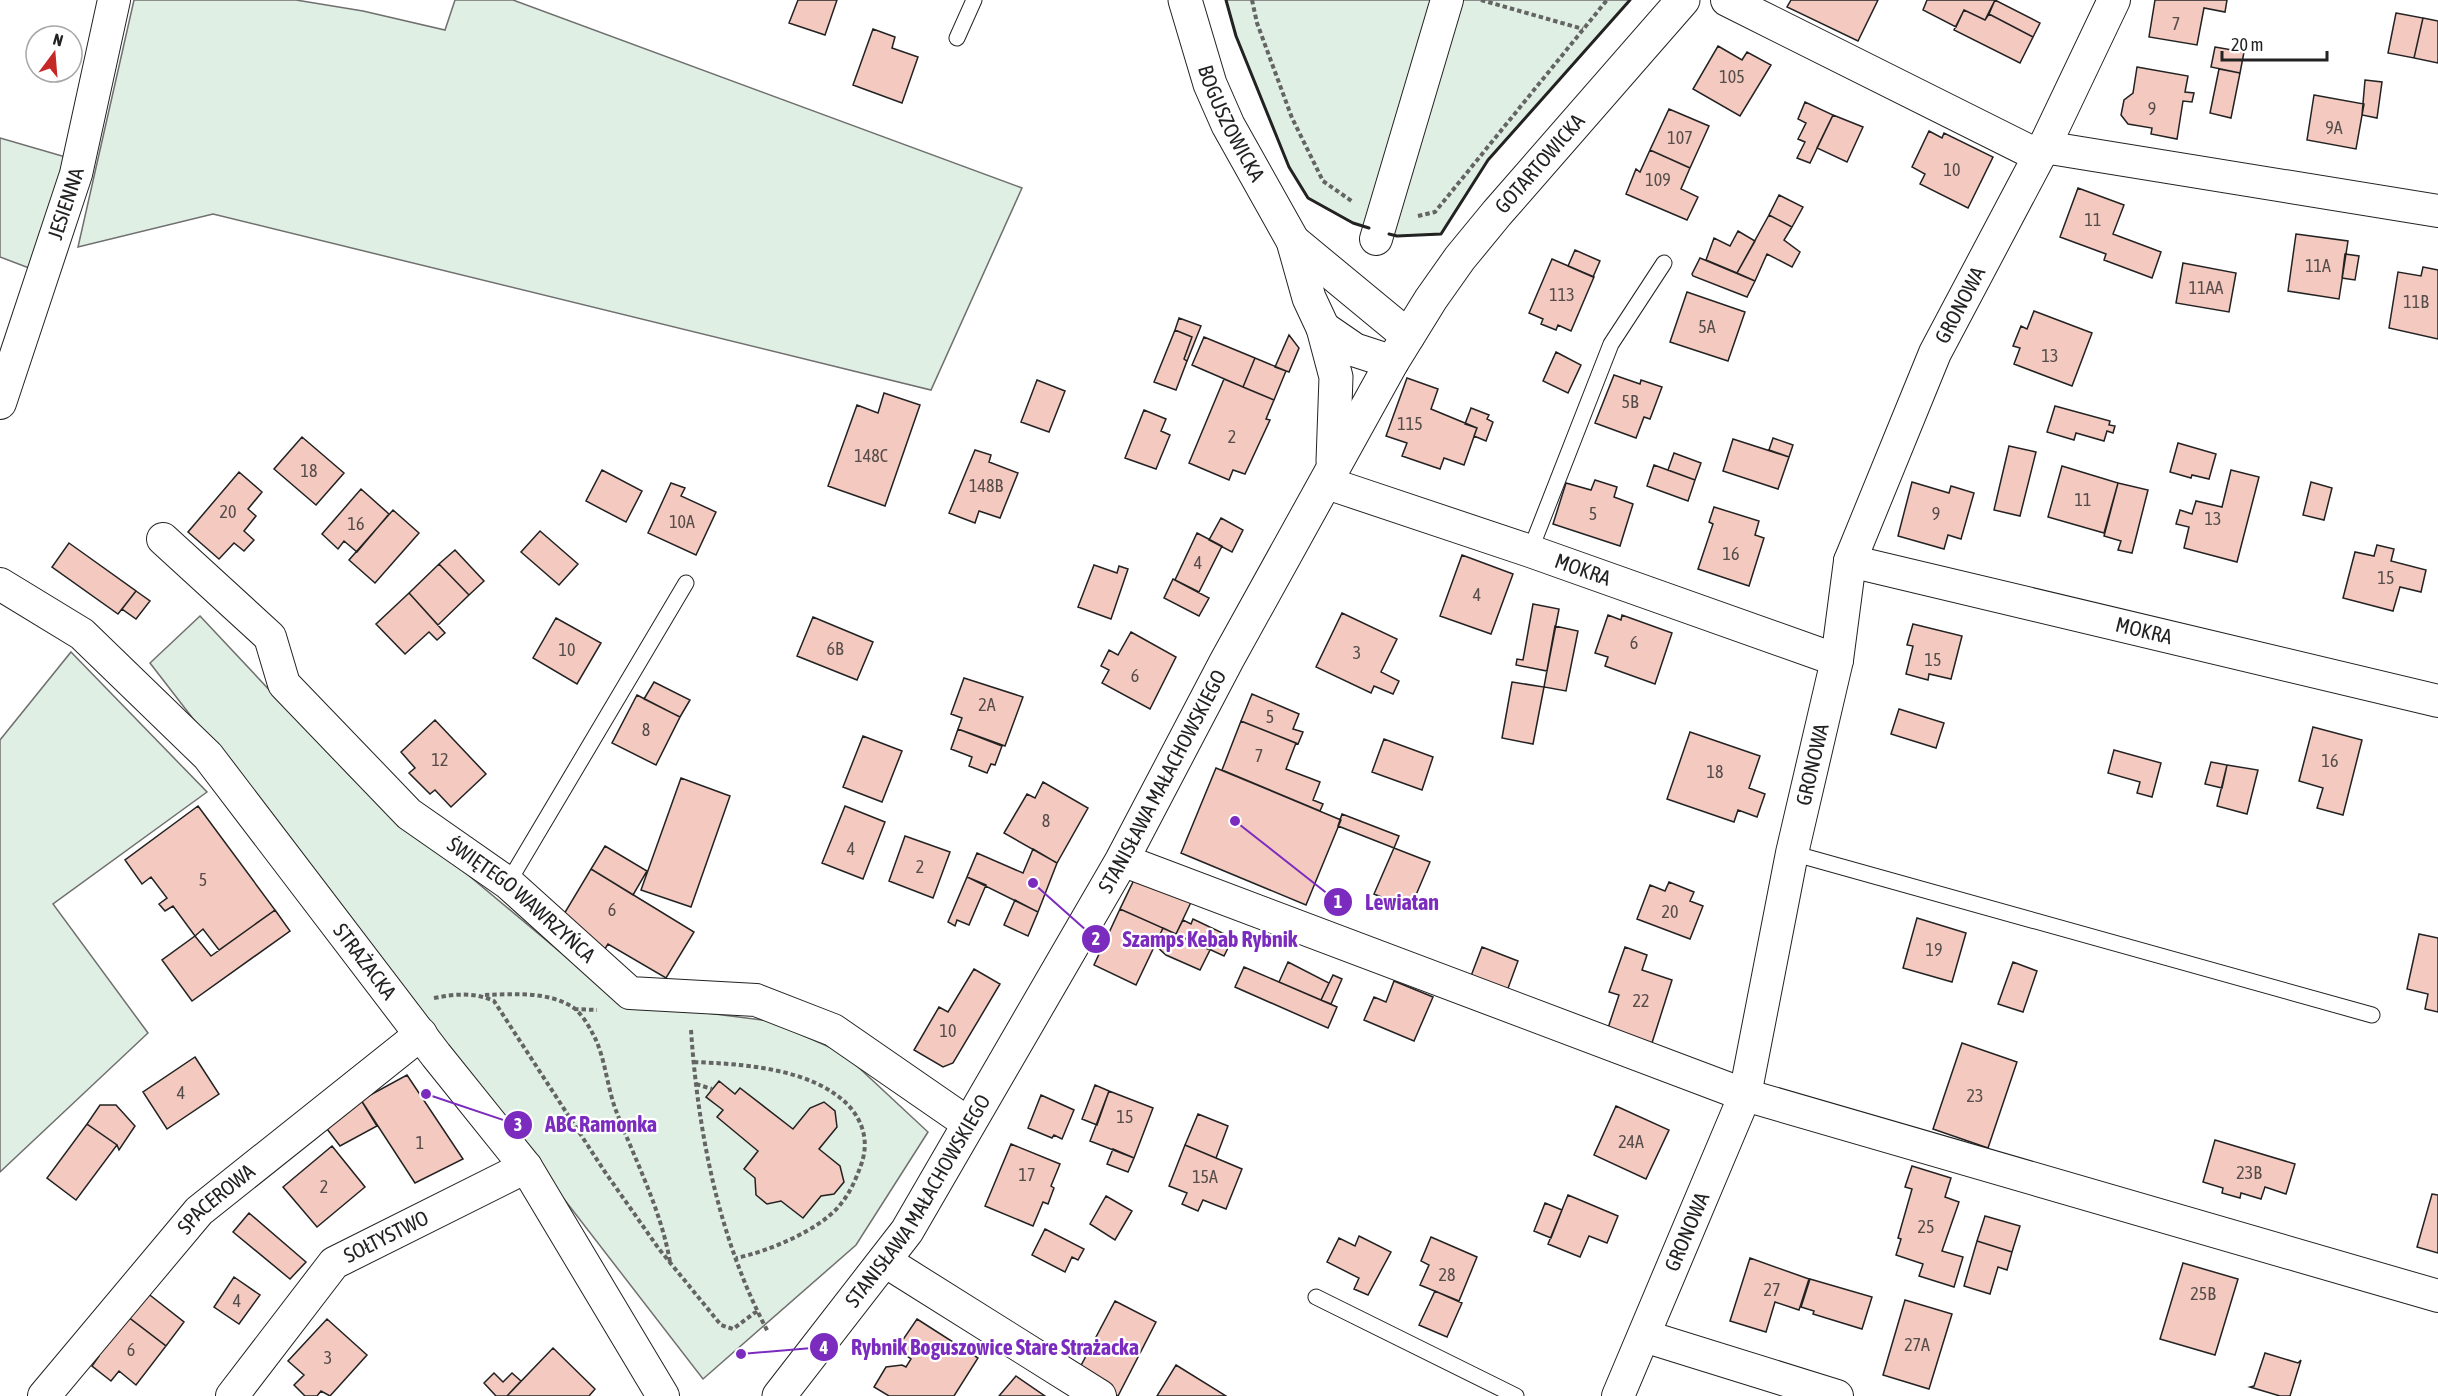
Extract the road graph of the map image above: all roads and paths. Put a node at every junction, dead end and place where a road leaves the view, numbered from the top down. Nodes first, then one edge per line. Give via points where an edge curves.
1 (114, 0) edge
2 (974, 0) edge
3 (1185, 0) edge
4 (1447, 0) edge
5 (1480, 0) edge
6 (1683, 0) edge
7 (1727, 0) edge
8 (2114, 0) edge
9 (1583, 29) dead end
10 (957, 38) dead end
11 (2042, 152) junction
12 (2438, 211) edge
13 (1376, 239) dead end
14 (1293, 241) junction
15 (1664, 262) dead end
16 (1323, 328) junction
17 (1400, 349) junction
18 (0, 404) edge
19 (1329, 477) junction
20 (163, 539) dead end
21 (1530, 551) junction
22 (1850, 561) junction
23 (686, 583) dead end
24 (0, 584) edge
25 (1837, 660) junction
26 (2438, 701) edge
27 (1792, 853) junction
28 (1122, 860) junction
29 (508, 883) junction
30 (481, 995) junction
31 (689, 996) junction
32 (2372, 1014) dead end
33 (412, 1022) junction
34 (694, 1062) junction
35 (696, 1084) junction
36 (712, 1089) dead end
37 (1745, 1095) junction
38 (969, 1124) junction
39 (526, 1167) junction
40 (736, 1258) junction
41 (885, 1261) junction
42 (670, 1262) junction
43 (2438, 1296) edge
44 (1316, 1297) dead end
45 (757, 1311) junction
46 (768, 1332) dead end
47 (1644, 1336) junction
48 (44, 1396) edge
49 (232, 1396) edge
50 (663, 1396) edge
51 (779, 1396) edge
52 (1100, 1396) edge
53 (1516, 1396) edge
54 (1618, 1396) edge
55 (1837, 1396) edge

1 - 18 street, JESIENNA via 76,174
2 - 10 lane
3 - 14 street, BOGUSZOWICKA via 1210,84 1228,125
4 - 13 street
5 - 9 path
6 - 17 street, GOTARTOWICKA via 1460,258
7 - 11 street
8 - 11 street, GRONOWA
11 - 12 street
11 - 22 street, GRONOWA via 1935,352
14 - 16 street, BOGUSZOWICKA via 1309,298
14 - 17 street, BOGUSZOWICKA
15 - 21 lane via 1611,344
16 - 17 street via 1355,350
16 - 19 street, BOGUSZOWICKA via 1336,377
17 - 19 street, STANISŁAWA MAŁACHOWSKIEGO
19 - 21 street, MOKRA
19 - 28 street, STANISŁAWA MAŁACHOWSKIEGO
20 - 29 street, ŚWIĘTEGO WAWRZYŃCA via 270,637 284,684 409,814
21 - 25 street, MOKRA
22 - 25 street, GRONOWA
22 - 26 street, MOKRA
23 - 29 lane
24 - 33 street, STRAŻACKA via 82,634 208,756
25 - 27 street, GRONOWA
27 - 32 lane
27 - 37 street, GRONOWA
28 - 37 street
28 - 38 street, STANISŁAWA MAŁACHOWSKIEGO
29 - 31 street, ŚWIĘTEGO WAWRZYŃCA via 630,993
30 - 33 path via 452,994 426,1000
30 - 42 path via 494,1001 605,1172
30 - 42 path via 524,994 551,999 574,1008 586,1022 596,1040 616,1109 666,1237
31 - 34 path
31 - 38 street, ŚWIĘTEGO WAWRZYŃCA via 756,1000 833,1030
33 - 39 street, STRAŻACKA
33 - 48 street, SPACEROWA via 200,1211
34 - 35 path
34 - 40 path via 738,1064 796,1076 847,1104 860,1120 866,1138 858,1173 839,1207 815,1226 758,1254
35 - 36 path
35 - 40 path via 713,1184
37 - 43 street
37 - 47 street, GRONOWA
38 - 41 street, STANISŁAWA MAŁACHOWSKIEGO via 907,1231
39 - 49 street, SOŁTYSTWO via 334,1263
39 - 50 street, STRAŻACKA
40 - 45 path
41 - 51 street, STANISŁAWA MAŁACHOWSKIEGO
41 - 52 street
42 - 45 path via 721,1325 733,1329
44 - 53 lane
45 - 46 path
47 - 54 street, GRONOWA
47 - 55 street

